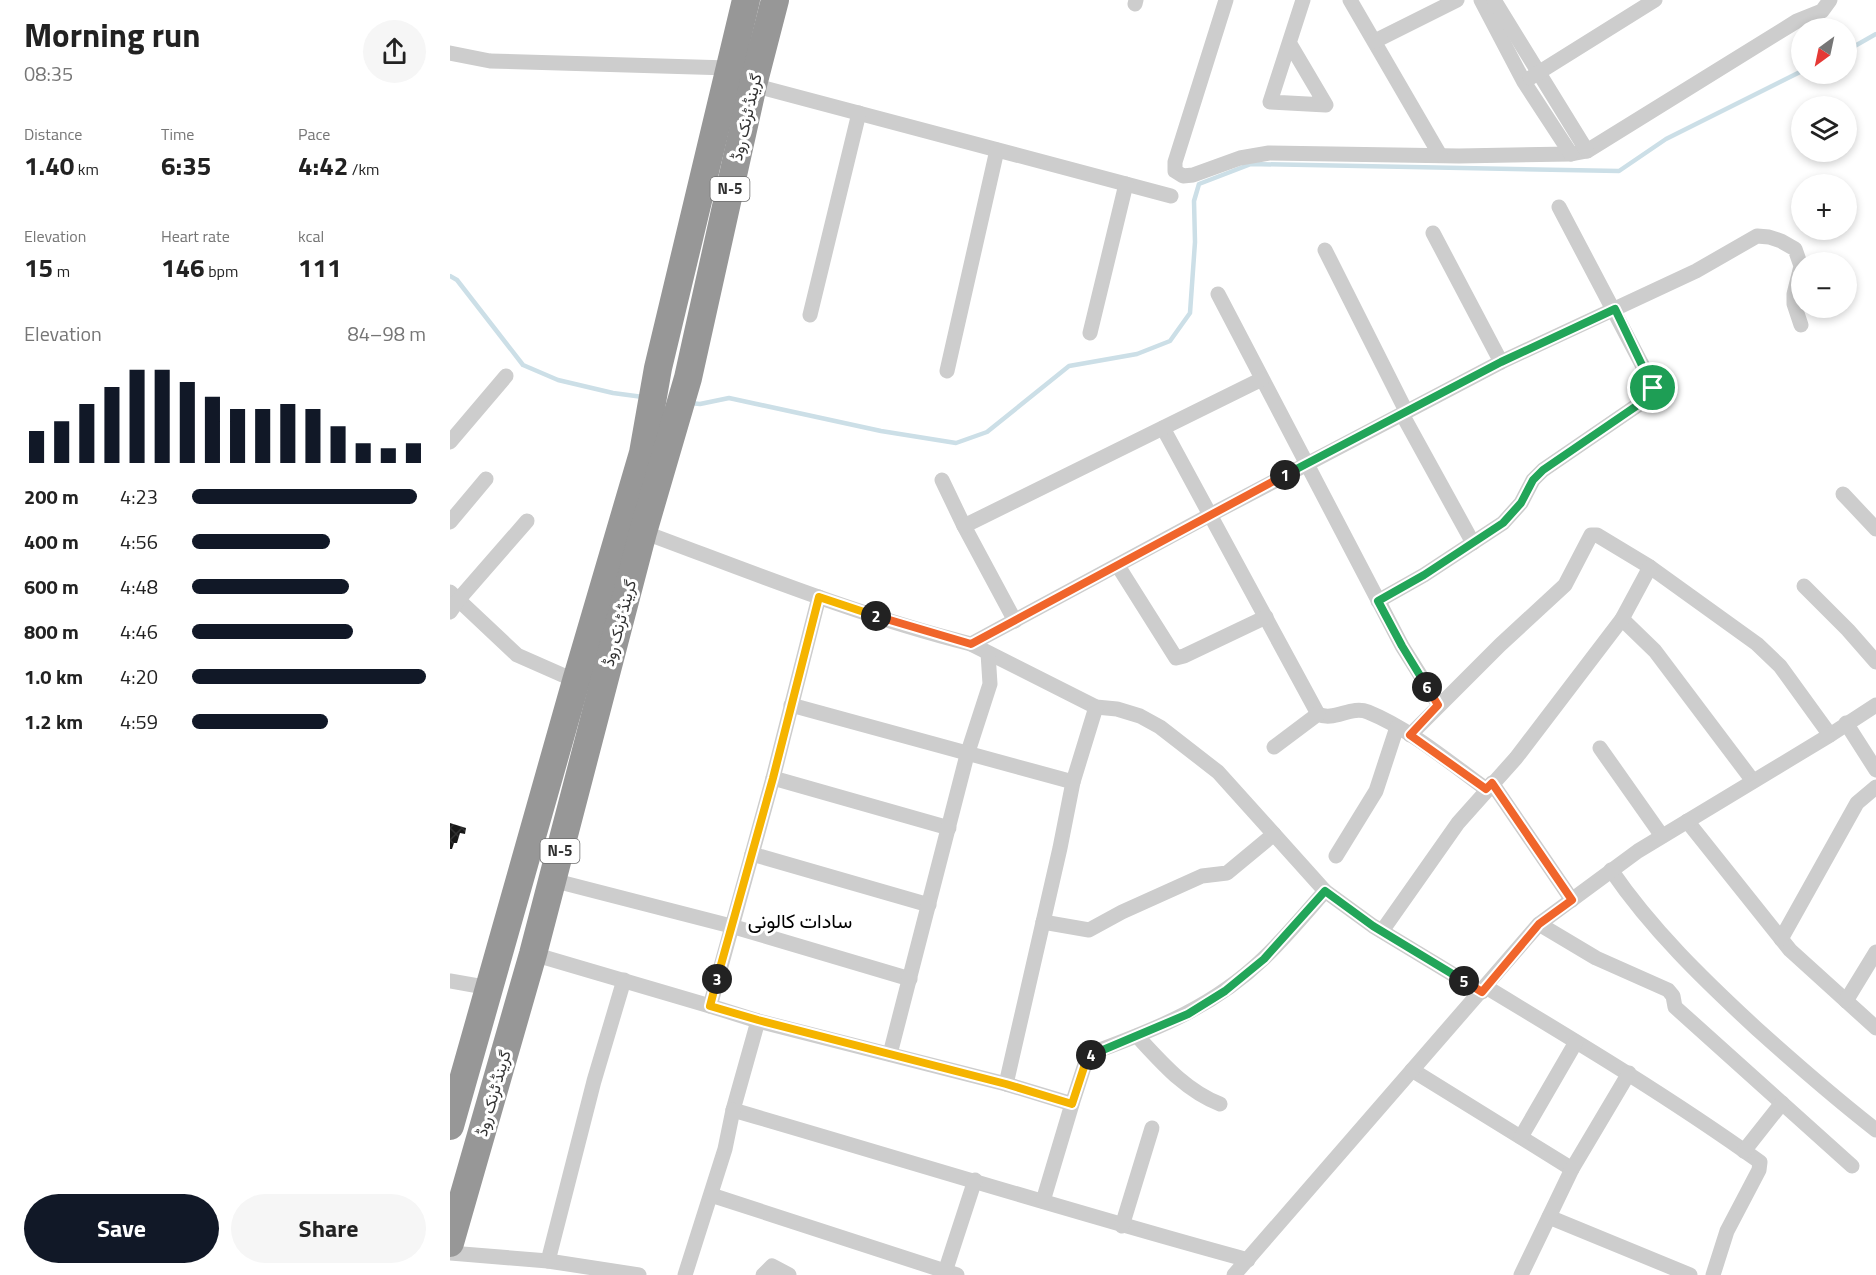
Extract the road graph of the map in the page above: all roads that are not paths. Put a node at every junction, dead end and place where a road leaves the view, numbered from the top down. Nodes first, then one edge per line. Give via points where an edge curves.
1 (746, 0) edge
2 (775, 0) edge
3 (1226, 0) edge
4 (1303, 0) edge
5 (1350, 0) edge
6 (1457, 0) edge
7 (1481, 0) edge
8 (1494, 0) edge
9 (1655, 0) edge
10 (1830, 0) edge
11 (1375, 41) junction
12 (1290, 44) dead end
13 (450, 53) edge
14 (729, 68) junction
15 (1538, 72) junction
16 (1524, 82) junction
17 (753, 85) junction
18 (859, 113) junction
19 (997, 150) junction
20 (1587, 151) junction
21 (1571, 154) junction
22 (1440, 155) junction
23 (1126, 184) junction
24 (1171, 196) dead end
25 (1559, 207) dead end
26 (1433, 233) dead end
27 (1325, 250) dead end
28 (1218, 294) dead end
29 (1615, 309) junction
30 (810, 315) dead end
31 (1801, 325) dead end
32 (1090, 333) dead end
33 (1501, 362) junction
34 (947, 371) dead end
35 (506, 376) dead end
36 (1262, 379) junction
37 (1404, 413) junction
38 (1163, 428) junction
39 (450, 442) edge
40 (654, 455) junction
41 (1306, 465) junction
42 (486, 479) dead end
43 (942, 480) dead end
44 (1843, 494) dead end
45 (1210, 515) junction
46 (527, 520) dead end
47 (450, 522) edge
48 (964, 526) junction
49 (1876, 529) edge
50 (642, 532) junction
51 (1473, 543) junction
52 (1118, 566) junction
53 (1650, 567) junction
54 (1804, 586) dead end
55 (819, 597) junction
56 (453, 601) edge
57 (1378, 601) junction
58 (1266, 617) junction
59 (1623, 619) junction
60 (1015, 621) junction
61 (971, 644) junction
62 (988, 653) junction
63 (1876, 662) edge
64 (576, 681) junction
65 (791, 705) junction
66 (1438, 705) junction
67 (1876, 705) edge
68 (1096, 707) junction
69 (1318, 714) junction
70 (1846, 723) junction
71 (1404, 731) junction
72 (1830, 735) junction
73 (1274, 747) dead end
74 (1600, 748) dead end
75 (968, 755) junction
76 (1876, 770) edge
77 (773, 778) junction
78 (1073, 782) junction
79 (1753, 782) junction
80 (1489, 786) junction
81 (1876, 787) edge
82 (1687, 821) junction
83 (949, 828) junction
84 (1274, 834) junction
85 (1662, 836) junction
86 (752, 854) junction
87 (1335, 856) dead end
88 (1611, 870) junction
89 (552, 880) junction
90 (1325, 891) junction
91 (1572, 900) junction
92 (929, 905) junction
93 (1043, 922) junction
94 (1539, 924) junction
95 (731, 926) junction
96 (1382, 931) junction
97 (1781, 939) junction
98 (1876, 952) edge
99 (533, 954) junction
100 (910, 979) junction
101 (624, 980) junction
102 (450, 981) edge
103 (489, 988) junction
104 (1484, 989) junction
105 (1846, 1001) junction
106 (710, 1006) junction
107 (758, 1020) junction
108 (1876, 1028) edge
109 (1137, 1036) junction
110 (1576, 1042) junction
111 (890, 1054) junction
112 (1412, 1070) junction
113 (1629, 1073) junction
114 (1006, 1084) junction
115 (1782, 1103) junction
116 (1072, 1104) junction
117 (1220, 1104) dead end
118 (733, 1110) junction
119 (450, 1126) edge
120 (1152, 1128) dead end
121 (1876, 1130) edge
122 (1521, 1137) junction
123 (1744, 1151) junction
124 (1852, 1166) dead end
125 (1572, 1169) junction
126 (975, 1180) junction
127 (711, 1195) junction
128 (1043, 1201) junction
129 (1549, 1217) junction
130 (1122, 1226) junction
131 (450, 1244) edge
132 (450, 1253) edge
133 (548, 1260) junction
134 (1248, 1260) junction
135 (949, 1274) edge
136 (1684, 1274) edge
137 (639, 1275) edge
138 (685, 1275) edge
139 (763, 1275) edge
140 (789, 1275) edge
141 (1234, 1275) edge
142 (1521, 1275) edge
143 (1713, 1275) edge

1 - 14 highway, گرینڈ ٹرنک روڈ / N-5
2 - 17 highway, گرینڈ ٹرنک روڈ / N-5
3 - 22 street via 1175,162 1175,171 1183,177 1269,153
4 - 12 street
5 - 11 street
6 - 11 street
7 - 16 street
8 - 15 street
9 - 15 street
10 - 20 street via 1822,11 1797,21
11 - 22 street
13 - 14 street via 490,61
14 - 40 highway, گرینڈ ٹرنک روڈ / N-5 via 658,368
15 - 16 street
15 - 20 street
16 - 21 street
17 - 18 street
17 - 40 highway, گرینڈ ٹرنک روڈ / N-5 via 688,378
18 - 19 street
18 - 30 street
19 - 23 street
19 - 34 street
20 - 21 street
21 - 22 street
23 - 24 street
23 - 32 street
25 - 29 street
26 - 33 street
27 - 37 street
28 - 36 street
29 - 31 street via 1757,237 1769,237 1795,249 1801,266 1794,304
29 - 33 street
29 - 51 street via 1651,382 1651,396 1543,470 1503,523
33 - 37 street
35 - 39 street
36 - 38 street
36 - 41 street
37 - 41 street
37 - 51 street
38 - 45 street
38 - 48 street
40 - 50 highway, گرینڈ ٹرنک روڈ / N-5
40 - 64 highway, گرینڈ ٹرنک روڈ / N-5
41 - 45 street
41 - 57 street
42 - 47 street
43 - 48 street
44 - 49 street
45 - 52 street
45 - 58 street
46 - 56 street
48 - 60 street
50 - 55 street
50 - 89 highway, گرینڈ ٹرنک روڈ / N-5
51 - 57 street
52 - 58 street via 1176,658
52 - 60 street
53 - 59 street
53 - 66 street via 1591,535 1564,585
53 - 72 street via 1757,644 1780,666
54 - 63 street
55 - 61 street
55 - 65 street
56 - 64 street via 517,655
57 - 66 street
58 - 69 street
59 - 79 street via 1655,651
59 - 80 street via 1516,758
60 - 61 street
61 - 62 street
62 - 68 street
62 - 75 street via 990,684
64 - 103 highway, گرینڈ ٹرنک روڈ / N-5
65 - 75 street
65 - 77 street
66 - 71 street
67 - 70 street
68 - 78 street
68 - 84 street via 1140,716 1160,727 1218,772
69 - 71 street via 1329,717 1365,710
69 - 73 street
70 - 72 street
70 - 76 street
71 - 80 street
71 - 87 street via 1376,791
72 - 79 street
74 - 85 street
75 - 78 street
75 - 83 street
77 - 83 street
77 - 86 street
78 - 93 street
79 - 82 street
80 - 91 street
80 - 96 street
81 - 97 street via 1857,803
82 - 85 street
82 - 97 street
83 - 92 street
84 - 90 street
84 - 93 street via 1227,873 1202,876 1089,930
85 - 88 street
86 - 92 street
86 - 95 street
88 - 91 street
88 - 121 street via 1634,903 1700,975 1824,1090
89 - 95 street
89 - 99 highway, گرینڈ ٹرنک روڈ / N-5
90 - 96 street
90 - 109 street via 1264,959 1225,991 1188,1014
91 - 94 street
92 - 100 street
93 - 114 street
94 - 104 street
94 - 115 street via 1596,958 1668,990 1675,1007
95 - 100 street
95 - 106 street
96 - 104 street
97 - 105 street
98 - 105 street
99 - 101 street
99 - 131 highway, گرینڈ ٹرنک روڈ / N-5
100 - 111 street
101 - 106 street
101 - 133 street
102 - 103 street
103 - 119 highway, گرینڈ ٹرنک روڈ / N-5
104 - 110 street
104 - 112 street
105 - 108 street
106 - 107 street
107 - 111 street
107 - 118 street
109 - 116 street via 1087,1058
109 - 117 street via 1174,1075
110 - 113 street
110 - 122 street
111 - 114 street
112 - 122 street
112 - 134 street
113 - 123 street
113 - 125 street
114 - 116 street
115 - 123 street
115 - 124 street
116 - 128 street
118 - 126 street
118 - 127 street
120 - 130 street
122 - 125 street
123 - 143 street via 1760,1162 1759,1170 1727,1232
125 - 129 street
126 - 128 street
126 - 135 street
127 - 135 street
127 - 138 street
128 - 130 street
129 - 136 street
129 - 142 street
130 - 134 street
132 - 133 street
133 - 137 street
134 - 141 street
139 - 140 street via 772,1266

